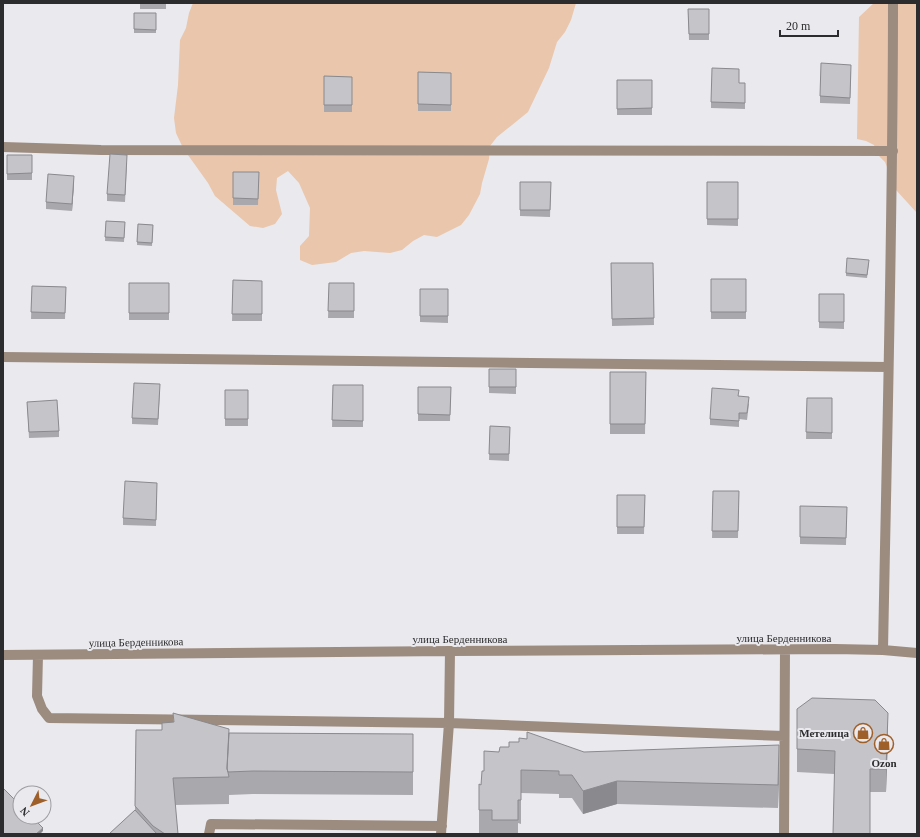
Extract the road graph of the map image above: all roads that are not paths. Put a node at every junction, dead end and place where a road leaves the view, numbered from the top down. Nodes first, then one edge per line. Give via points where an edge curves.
1 (893, 3) edge
2 (3, 148) edge
3 (893, 151) junction
4 (3, 357) edge
5 (888, 367) junction
6 (450, 650) junction
7 (785, 650) junction
8 (883, 650) junction
9 (917, 653) edge
10 (3, 655) edge
11 (38, 655) junction
12 (449, 723) junction
13 (784, 736) junction
14 (441, 830) edge
15 (209, 834) edge
16 (784, 834) edge

1 - 3 street
2 - 3 street
3 - 5 street
4 - 5 street
5 - 8 street
6 - 7 street, улица Берденникова
6 - 11 street, улица Берденникова
6 - 12 street
7 - 8 street, улица Берденникова
7 - 13 street
8 - 9 street, улица Берденникова
10 - 11 street, улица Берденникова
11 - 12 street via 37,696 49,718
12 - 13 street
12 - 14 street
13 - 16 street
14 - 15 street via 211,824

